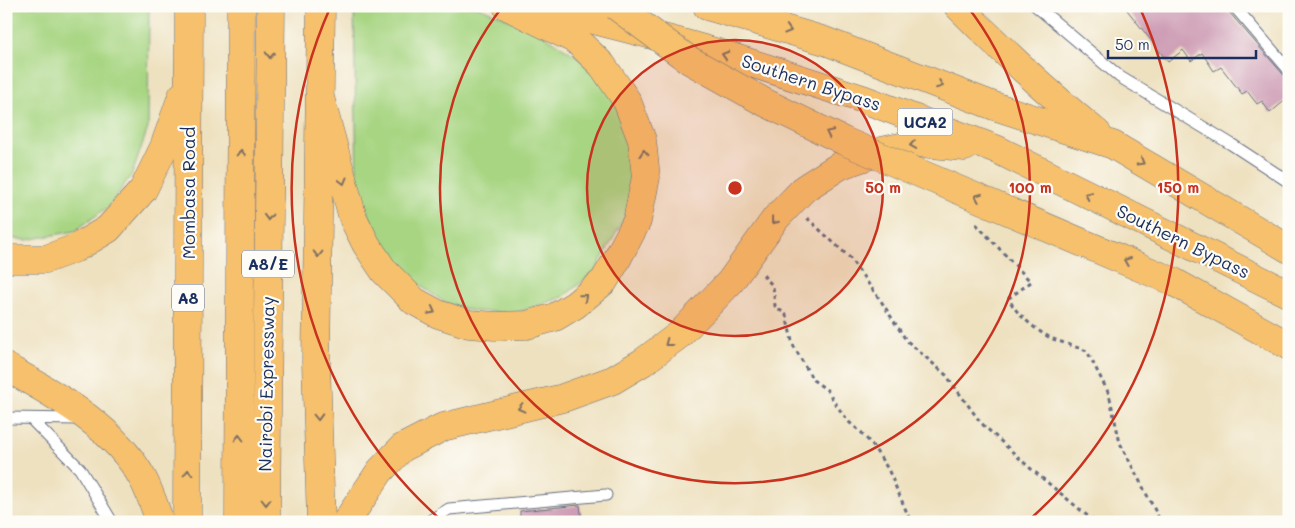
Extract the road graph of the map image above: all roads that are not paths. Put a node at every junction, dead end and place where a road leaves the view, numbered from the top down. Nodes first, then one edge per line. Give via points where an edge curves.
1 (189, 6) edge
2 (241, 6) edge
3 (271, 6) edge
4 (321, 6) edge
5 (507, 6) edge
6 (539, 6) edge
7 (616, 6) edge
8 (708, 6) edge
9 (958, 6) edge
10 (1036, 6) edge
11 (1234, 6) edge
12 (1289, 70) edge
13 (189, 74) junction
14 (320, 101) junction
15 (1113, 145) junction
16 (996, 149) junction
17 (1289, 182) edge
18 (1289, 249) edge
19 (6, 259) edge
20 (1289, 294) edge
21 (1289, 346) edge
22 (6, 367) edge
23 (6, 418) edge
24 (31, 418) junction
25 (90, 419) junction
26 (606, 495) dead end
27 (112, 522) edge
28 (160, 522) edge
29 (187, 522) edge
30 (239, 522) edge
31 (266, 522) edge
32 (321, 522) edge
33 (346, 522) edge
34 (428, 522) edge

1 - 13 highway, A8
30 -> 2 highway, Nairobi Expressway / A8/E
3 -> 31 highway, Nairobi Expressway / A8/E
4 - 14 highway
14 -> 5 highway via 353,218 384,271 414,301 438,314 469,324 527,325 555,317 604,281 637,221 646,177 642,140 627,101 602,65 576,40
16 -> 6 highway, Southern Bypass / UCA2 via 863,99 729,56
21 -> 7 highway, bridge via 1172,281 844,141 764,102 689,60
8 -> 15 highway, UCA2 via 824,40 994,106
9 - 15 highway via 1055,98
10 - 17 lane via 1120,77
11 - 12 lane
13 - 19 highway via 164,147 143,190 108,229 76,248 46,259
29 -> 13 highway, Mombasa Road / A8
14 -> 32 highway via 316,362
15 -> 18 highway, UCA2
20 -> 16 highway, Southern Bypass / UCA2
16 -> 33 highway via 919,143 882,150 841,165 805,188 776,218 730,282 679,335 643,362 613,380 563,398 443,427 402,448 380,472
22 - 25 highway
23 - 24 lane
24 - 25 lane
24 - 27 lane via 80,469
25 - 28 highway via 121,449 143,479
26 - 34 lane via 449,508

